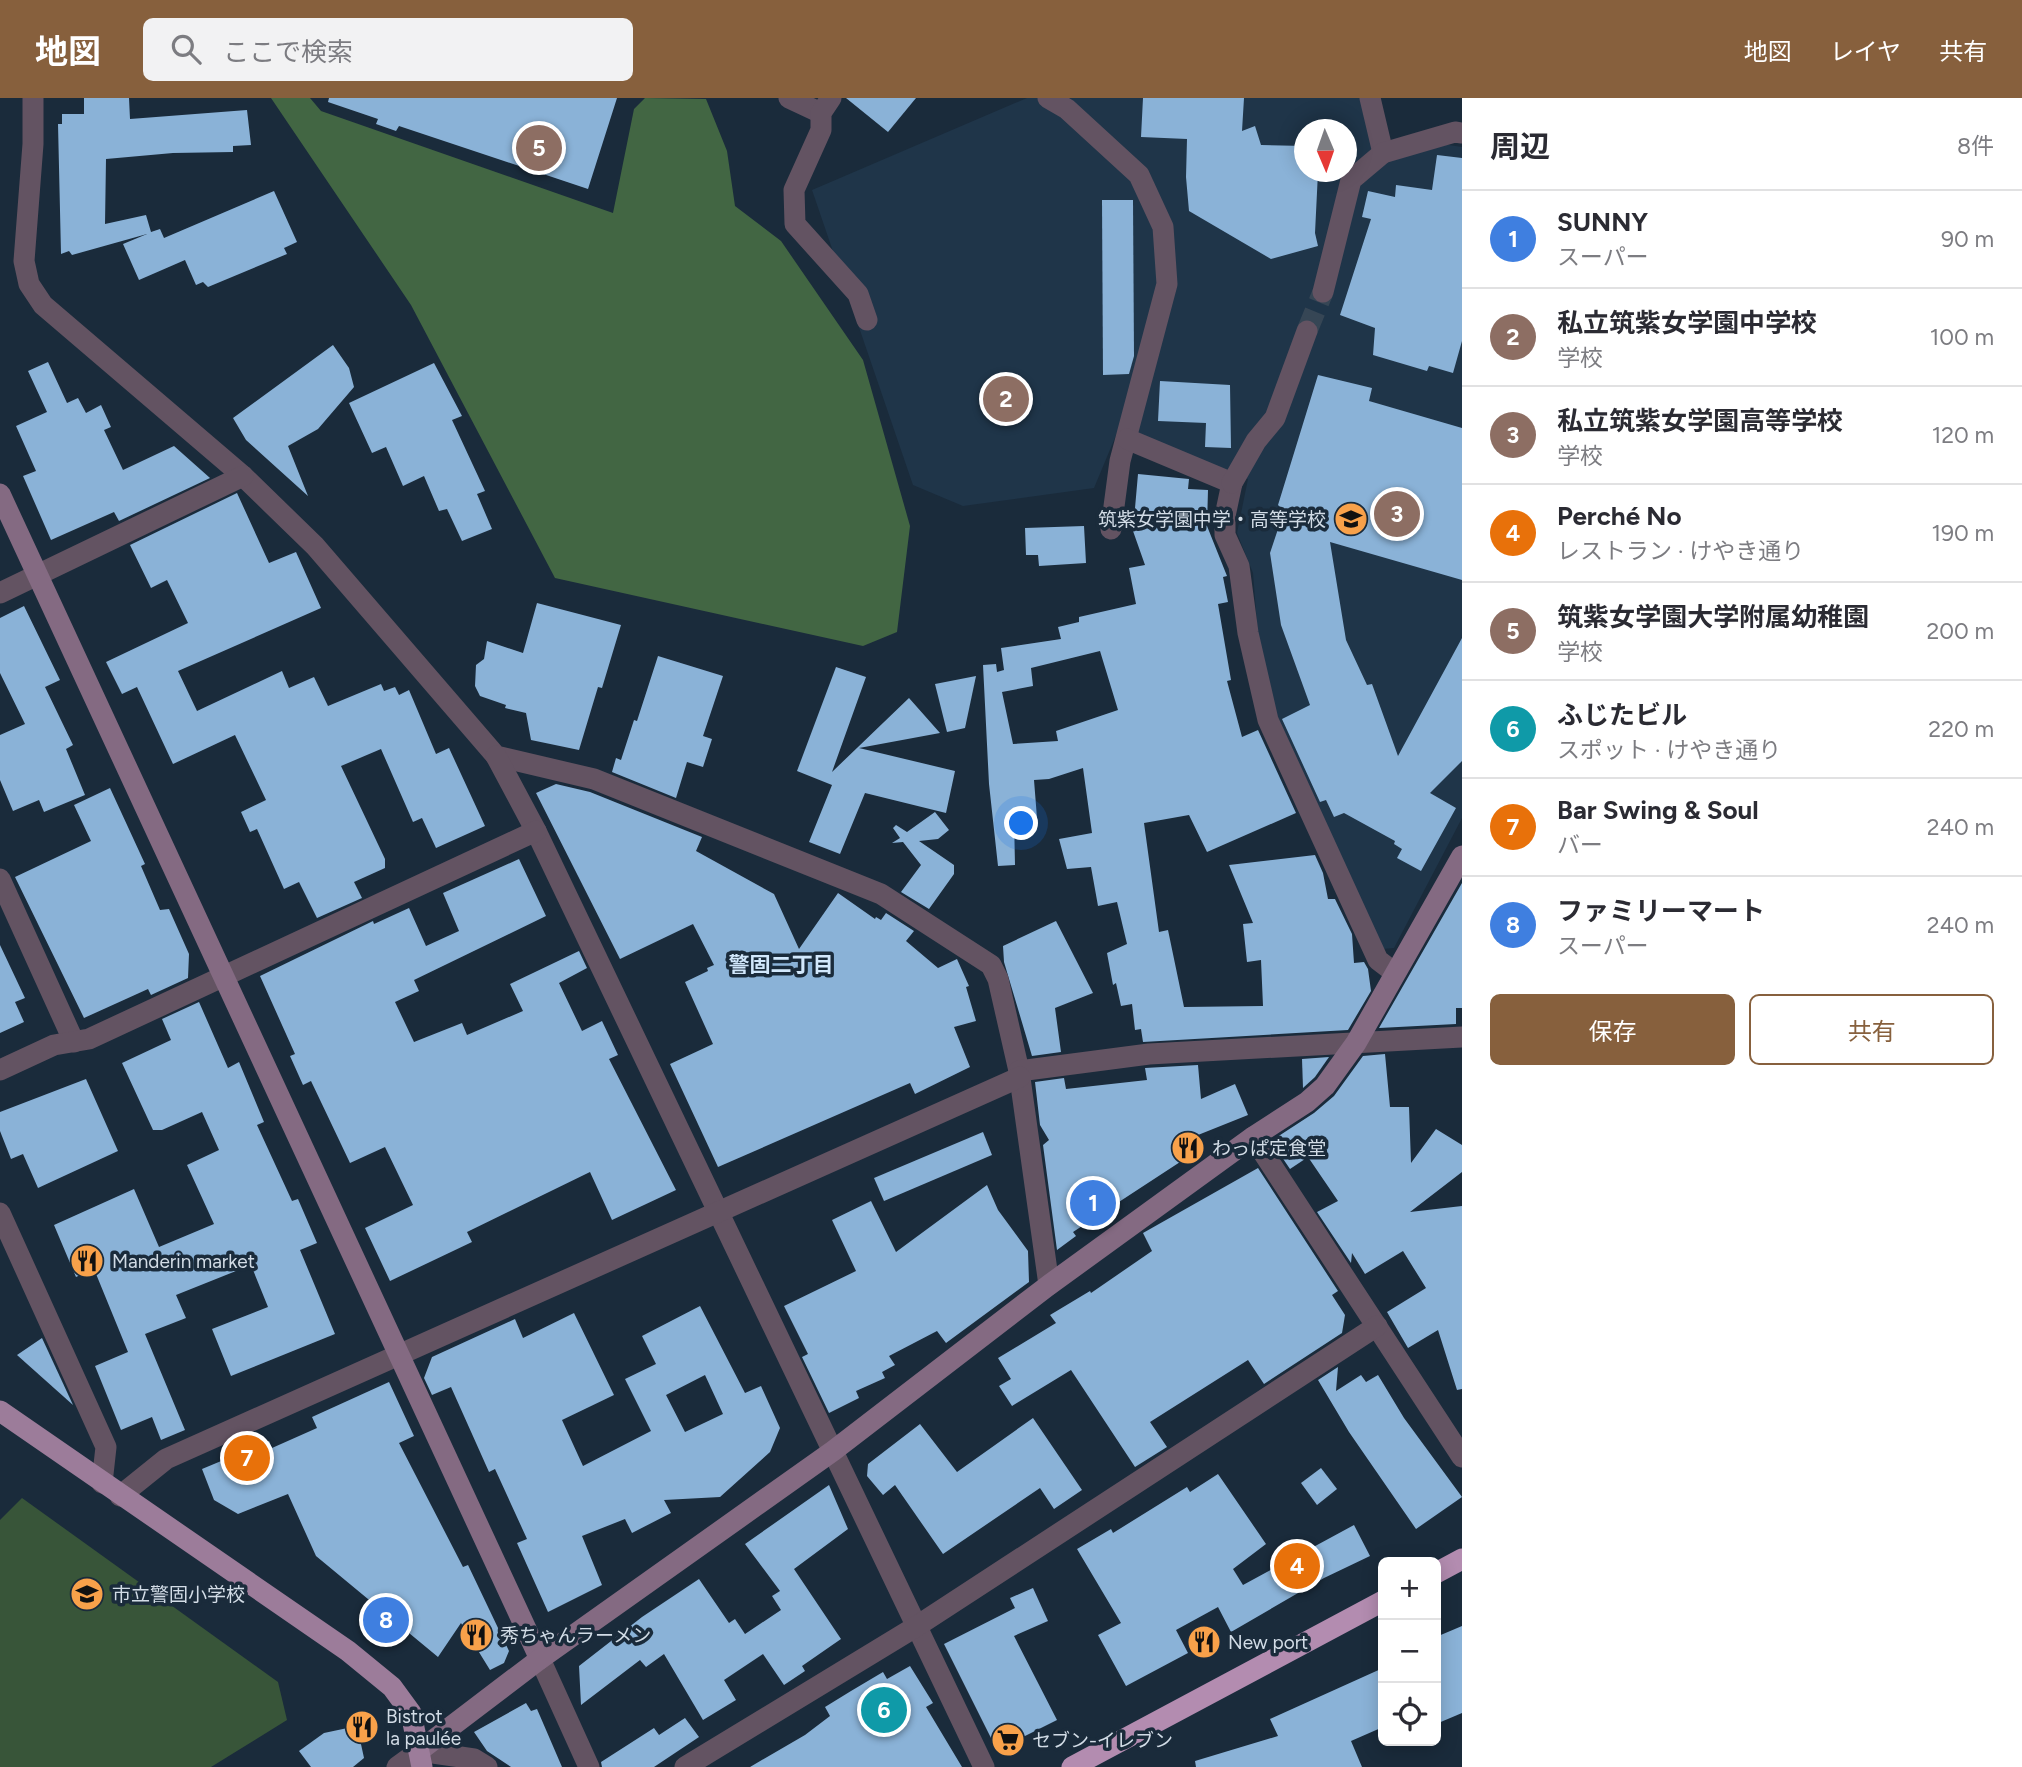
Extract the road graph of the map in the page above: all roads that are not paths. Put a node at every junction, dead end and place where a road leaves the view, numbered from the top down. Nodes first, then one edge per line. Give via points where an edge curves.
1 (33, 98) edge
2 (789, 98) edge
3 (1048, 98) edge
4 (1370, 98) edge
5 (826, 105) edge
6 (1462, 133) edge
7 (1383, 153) junction
8 (1323, 292) tunnel mouth
9 (867, 320) dead end
10 (1307, 331) tunnel mouth
11 (1127, 439) junction
12 (243, 476) junction
13 (1232, 483) junction
14 (0, 494) edge
15 (1111, 529) dead end
16 (38, 576) junction
17 (0, 593) edge
18 (496, 756) junction
19 (536, 831) junction
20 (1462, 856) edge
21 (0, 879) edge
22 (1395, 972) junction
23 (226, 977) junction
24 (1462, 1037) edge
25 (74, 1042) junction
26 (1356, 1043) junction
27 (0, 1070) edge
28 (1020, 1074) junction
29 (1253, 1137) junction
30 (717, 1210) junction
31 (0, 1213) edge
32 (1049, 1285) junction
33 (1377, 1326) junction
34 (400, 1354) junction
35 (0, 1411) edge
36 (833, 1451) junction
37 (1462, 1457) edge
38 (102, 1483) junction
39 (120, 1496) junction
40 (1462, 1559) edge
41 (1441, 1570) edge
42 (1378, 1604) edge
43 (917, 1626) junction
44 (540, 1660) junction
45 (420, 1759) edge
46 (397, 1767) edge
47 (487, 1767) edge
48 (589, 1767) edge
49 (685, 1767) edge
50 (984, 1767) edge
51 (1072, 1767) edge

1 - 12 street via 24,261 29,284 43,305
2 - 5 street
3 - 11 street via 1067,109 1139,176 1163,227 1167,284
4 - 7 street
5 - 9 street via 821,130 794,190 795,223 858,294
6 - 7 street
7 - 8 street via 1351,180
10 - 13 street via 1275,418
11 - 13 street
11 - 15 street
12 - 16 street
12 - 18 street via 315,546
13 - 22 street via 1225,535 1239,566 1248,633 1268,720 1378,960
14 - 16 street
16 - 17 street
16 - 23 street
18 - 19 street
18 - 28 street via 594,779 880,894 991,965
19 - 23 street
19 - 30 street
20 - 22 street
21 - 25 street
22 - 26 street
23 - 25 street
23 - 34 street
24 - 26 street
25 - 27 street via 54,1045
26 - 28 street via 1149,1054
26 - 29 street via 1325,1086
28 - 30 street
28 - 32 street
29 - 32 street
29 - 33 street
30 - 34 street
30 - 36 street
31 - 38 street via 106,1447
32 - 36 street
33 - 37 street
33 - 43 street
34 - 39 street via 166,1459
34 - 44 street
35 - 38 main road
36 - 43 street
36 - 44 street
38 - 39 main road
39 - 45 main road via 348,1651 392,1687 411,1713
40 - 41 highway
42 - 51 highway
43 - 49 street
43 - 50 street
44 - 45 street
44 - 48 street
45 - 46 street
45 - 47 street via 474,1759

